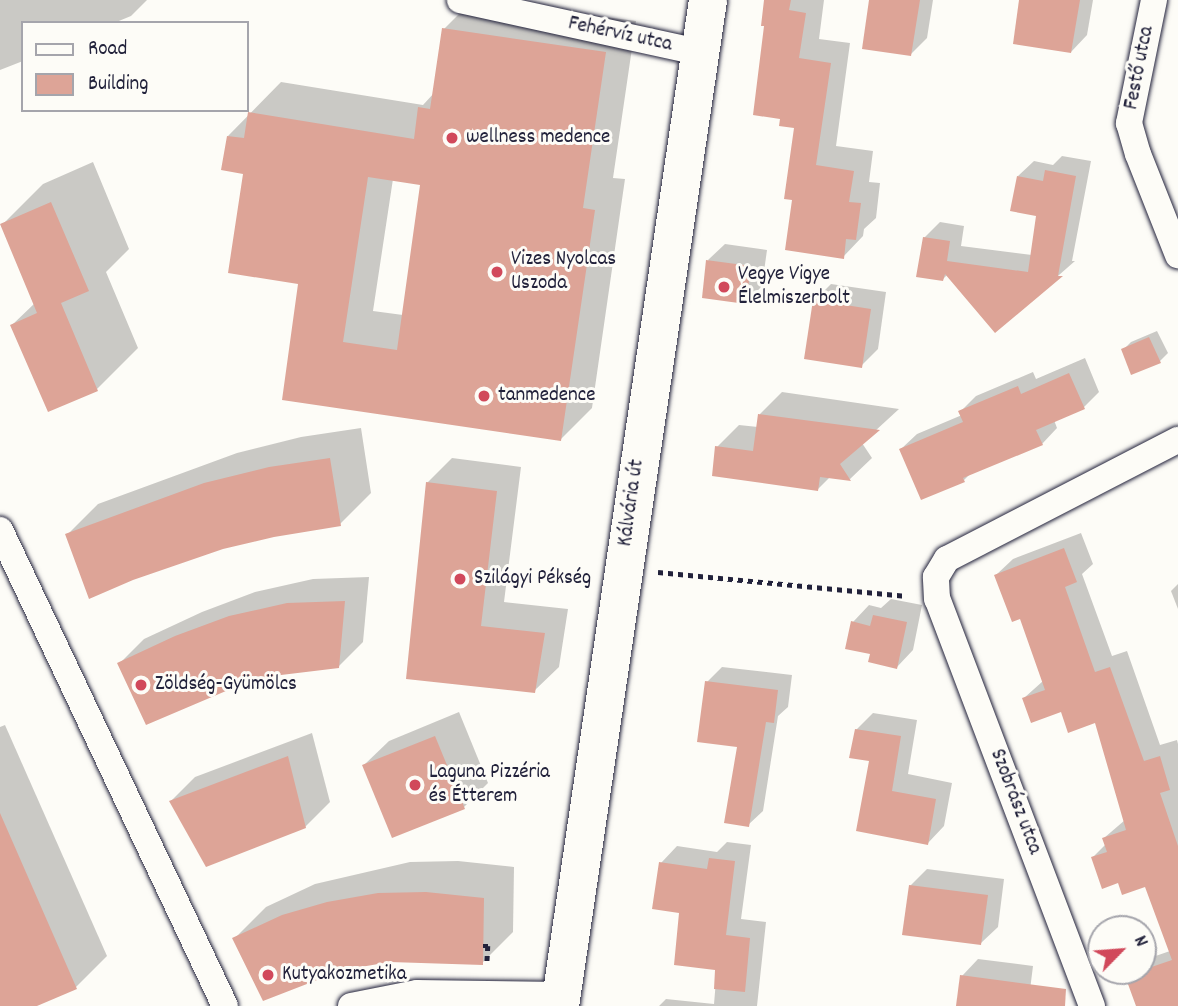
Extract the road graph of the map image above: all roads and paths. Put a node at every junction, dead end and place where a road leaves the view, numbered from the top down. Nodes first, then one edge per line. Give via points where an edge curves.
1 (460, 0) edge
2 (708, 0) edge
3 (1154, 0) edge
4 (699, 52) junction
5 (1178, 254) edge
6 (1178, 440) edge
7 (0, 530) edge
8 (622, 569) junction
9 (937, 599) junction
10 (483, 946) dead end
11 (487, 966) dead end
12 (560, 1001) edge
13 (225, 1006) edge
14 (351, 1006) edge
15 (1091, 1006) edge

1 - 4 street, Fehérvíz utca
2 - 4 street, Kálvária út
3 - 5 street, Festő utca via 1129,123
4 - 8 street, Kálvária út
6 - 9 street via 947,559 936,577
7 - 13 street
8 - 9 path
8 - 12 street, Kálvária út
9 - 15 street, Szobrász utca
10 - 11 path via 488,946
12 - 14 street via 417,993

